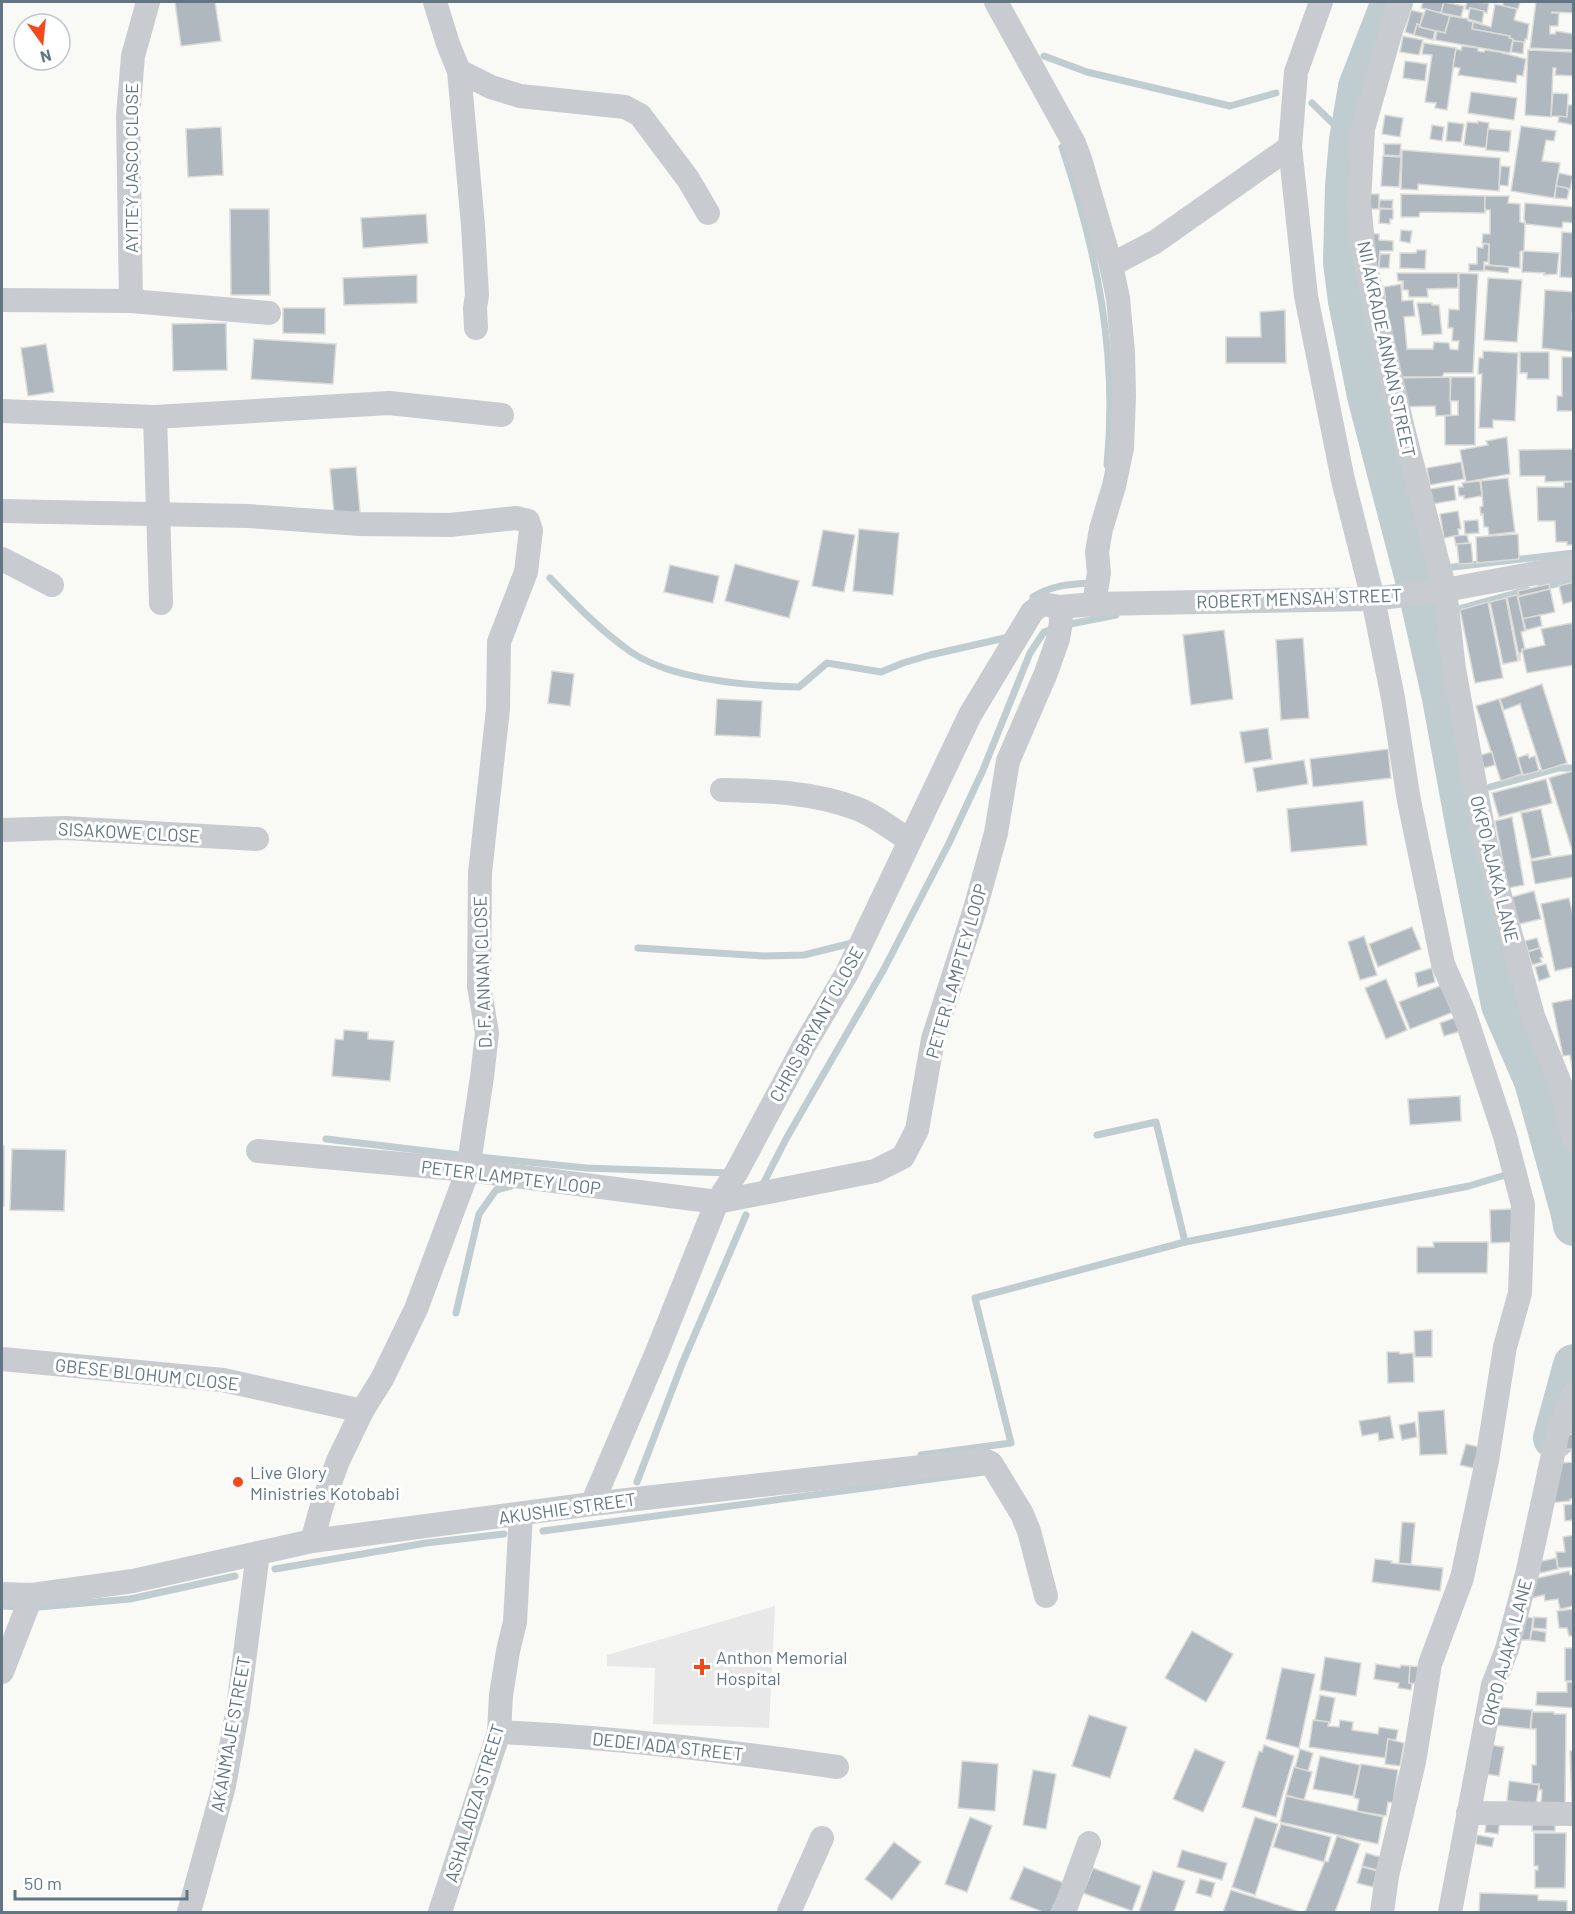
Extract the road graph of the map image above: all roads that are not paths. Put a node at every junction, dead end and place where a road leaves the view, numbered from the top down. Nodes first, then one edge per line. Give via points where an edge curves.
1 (148, 2) edge
2 (435, 2) edge
3 (996, 2) edge
4 (1321, 2) edge
5 (1399, 2) edge
6 (459, 71) junction
7 (1290, 147) junction
8 (708, 213) dead end
9 (1111, 265) junction
10 (2, 300) edge
11 (131, 301) junction
12 (269, 313) dead end
13 (476, 328) dead end
14 (2, 411) edge
15 (502, 414) dead end
16 (155, 417) junction
17 (2, 511) edge
18 (159, 514) junction
19 (2, 559) edge
20 (1574, 566) edge
21 (52, 585) dead end
22 (1445, 590) junction
23 (1373, 599) junction
24 (161, 603) dead end
25 (1094, 603) junction
26 (1060, 607) junction
27 (722, 789) dead end
28 (2, 830) edge
29 (257, 839) dead end
30 (909, 840) junction
31 (1567, 1086) edge
32 (1574, 1141) edge
33 (258, 1151) dead end
34 (468, 1170) junction
35 (717, 1202) junction
36 (2, 1359) edge
37 (1574, 1394) edge
38 (362, 1411) junction
39 (592, 1504) junction
40 (521, 1514) junction
41 (312, 1541) junction
42 (258, 1553) junction
43 (2, 1593) edge
44 (32, 1595) junction
45 (1046, 1596) dead end
46 (2, 1672) edge
47 (499, 1732) junction
48 (837, 1767) dead end
49 (1468, 1813) junction
50 (1574, 1814) edge
51 (822, 1838) dead end
52 (1089, 1843) dead end
53 (189, 1912) edge
54 (440, 1912) edge
55 (789, 1912) edge
56 (1064, 1912) edge
57 (1382, 1912) edge
58 (1450, 1912) edge

1 - 11 street, AYITEY JASCO CLOSE via 133,57 128,116
2 - 6 street
3 - 9 street via 1074,143
4 - 7 street via 1296,72
5 - 22 street, NII AKRADE ANNAN STREET via 1363,129 1359,202 1365,264
6 - 8 street via 520,96 625,107 640,115
6 - 13 street via 473,225
7 - 9 street via 1155,242
7 - 23 street via 1306,296 1343,480
9 - 25 street via 1123,352 1122,448 1101,529
10 - 11 street
11 - 12 street
14 - 16 street
15 - 16 street via 388,403
16 - 18 street
17 - 18 street
18 - 24 street
18 - 34 street, D. F. ANNAN CLOSE via 360,524 450,525 516,518 528,521 531,530 526,572 499,642 498,708 480,873 479,986 487,1033
19 - 21 street
20 - 22 street, ROBERT MENSAH STREET
22 - 23 street, ROBERT MENSAH STREET
22 - 31 street, OKPO AJAKA LANE via 1454,669 1486,845 1533,1016
23 - 25 street, ROBERT MENSAH STREET
23 - 57 street via 1443,964 1464,1012 1506,1136 1523,1205 1520,1293 1505,1347 1462,1578 1430,1664
25 - 26 street, CHRIS BRYANT CLOSE
26 - 30 street, CHRIS BRYANT CLOSE via 1042,604 1022,627 969,715
26 - 35 street, PETER LAMPTEY LOOP via 1058,639 1008,761 996,833 933,1039 917,1130 903,1157 875,1171
27 - 30 street via 818,797 861,810
28 - 29 street, SISAKOWE CLOSE via 65,828
30 - 35 street, CHRIS BRYANT CLOSE via 847,973
31 - 32 street, OKPO AJAKA LANE
33 - 34 street, PETER LAMPTEY LOOP
34 - 35 street, PETER LAMPTEY LOOP
34 - 38 street, D. F. ANNAN CLOSE via 416,1309
35 - 39 street, CHRIS BRYANT CLOSE
36 - 38 street, GBESE BLOHUM CLOSE via 223,1380
37 - 49 street, OKPO AJAKA LANE via 1559,1427 1528,1570 1493,1685
38 - 41 street, D. F. ANNAN CLOSE via 338,1461
39 - 40 street, AKUSHIE STREET
39 - 45 street, AKUSHIE STREET via 984,1460 996,1470 1022,1514
40 - 41 street, AKUSHIE STREET
40 - 47 street, ASHALADZA STREET via 515,1622 501,1695
41 - 42 street, AKUSHIE STREET
42 - 44 street, AKUSHIE STREET via 133,1581
42 - 53 street, AKANMAJE STREET via 225,1786
43 - 44 street, AKUSHIE STREET
44 - 46 street
47 - 48 street, DEDEI ADA STREET via 580,1736
47 - 54 street, ASHALADZA STREET
49 - 50 street
49 - 58 street, OKPO AJAKA LANE
51 - 55 street
52 - 56 street

